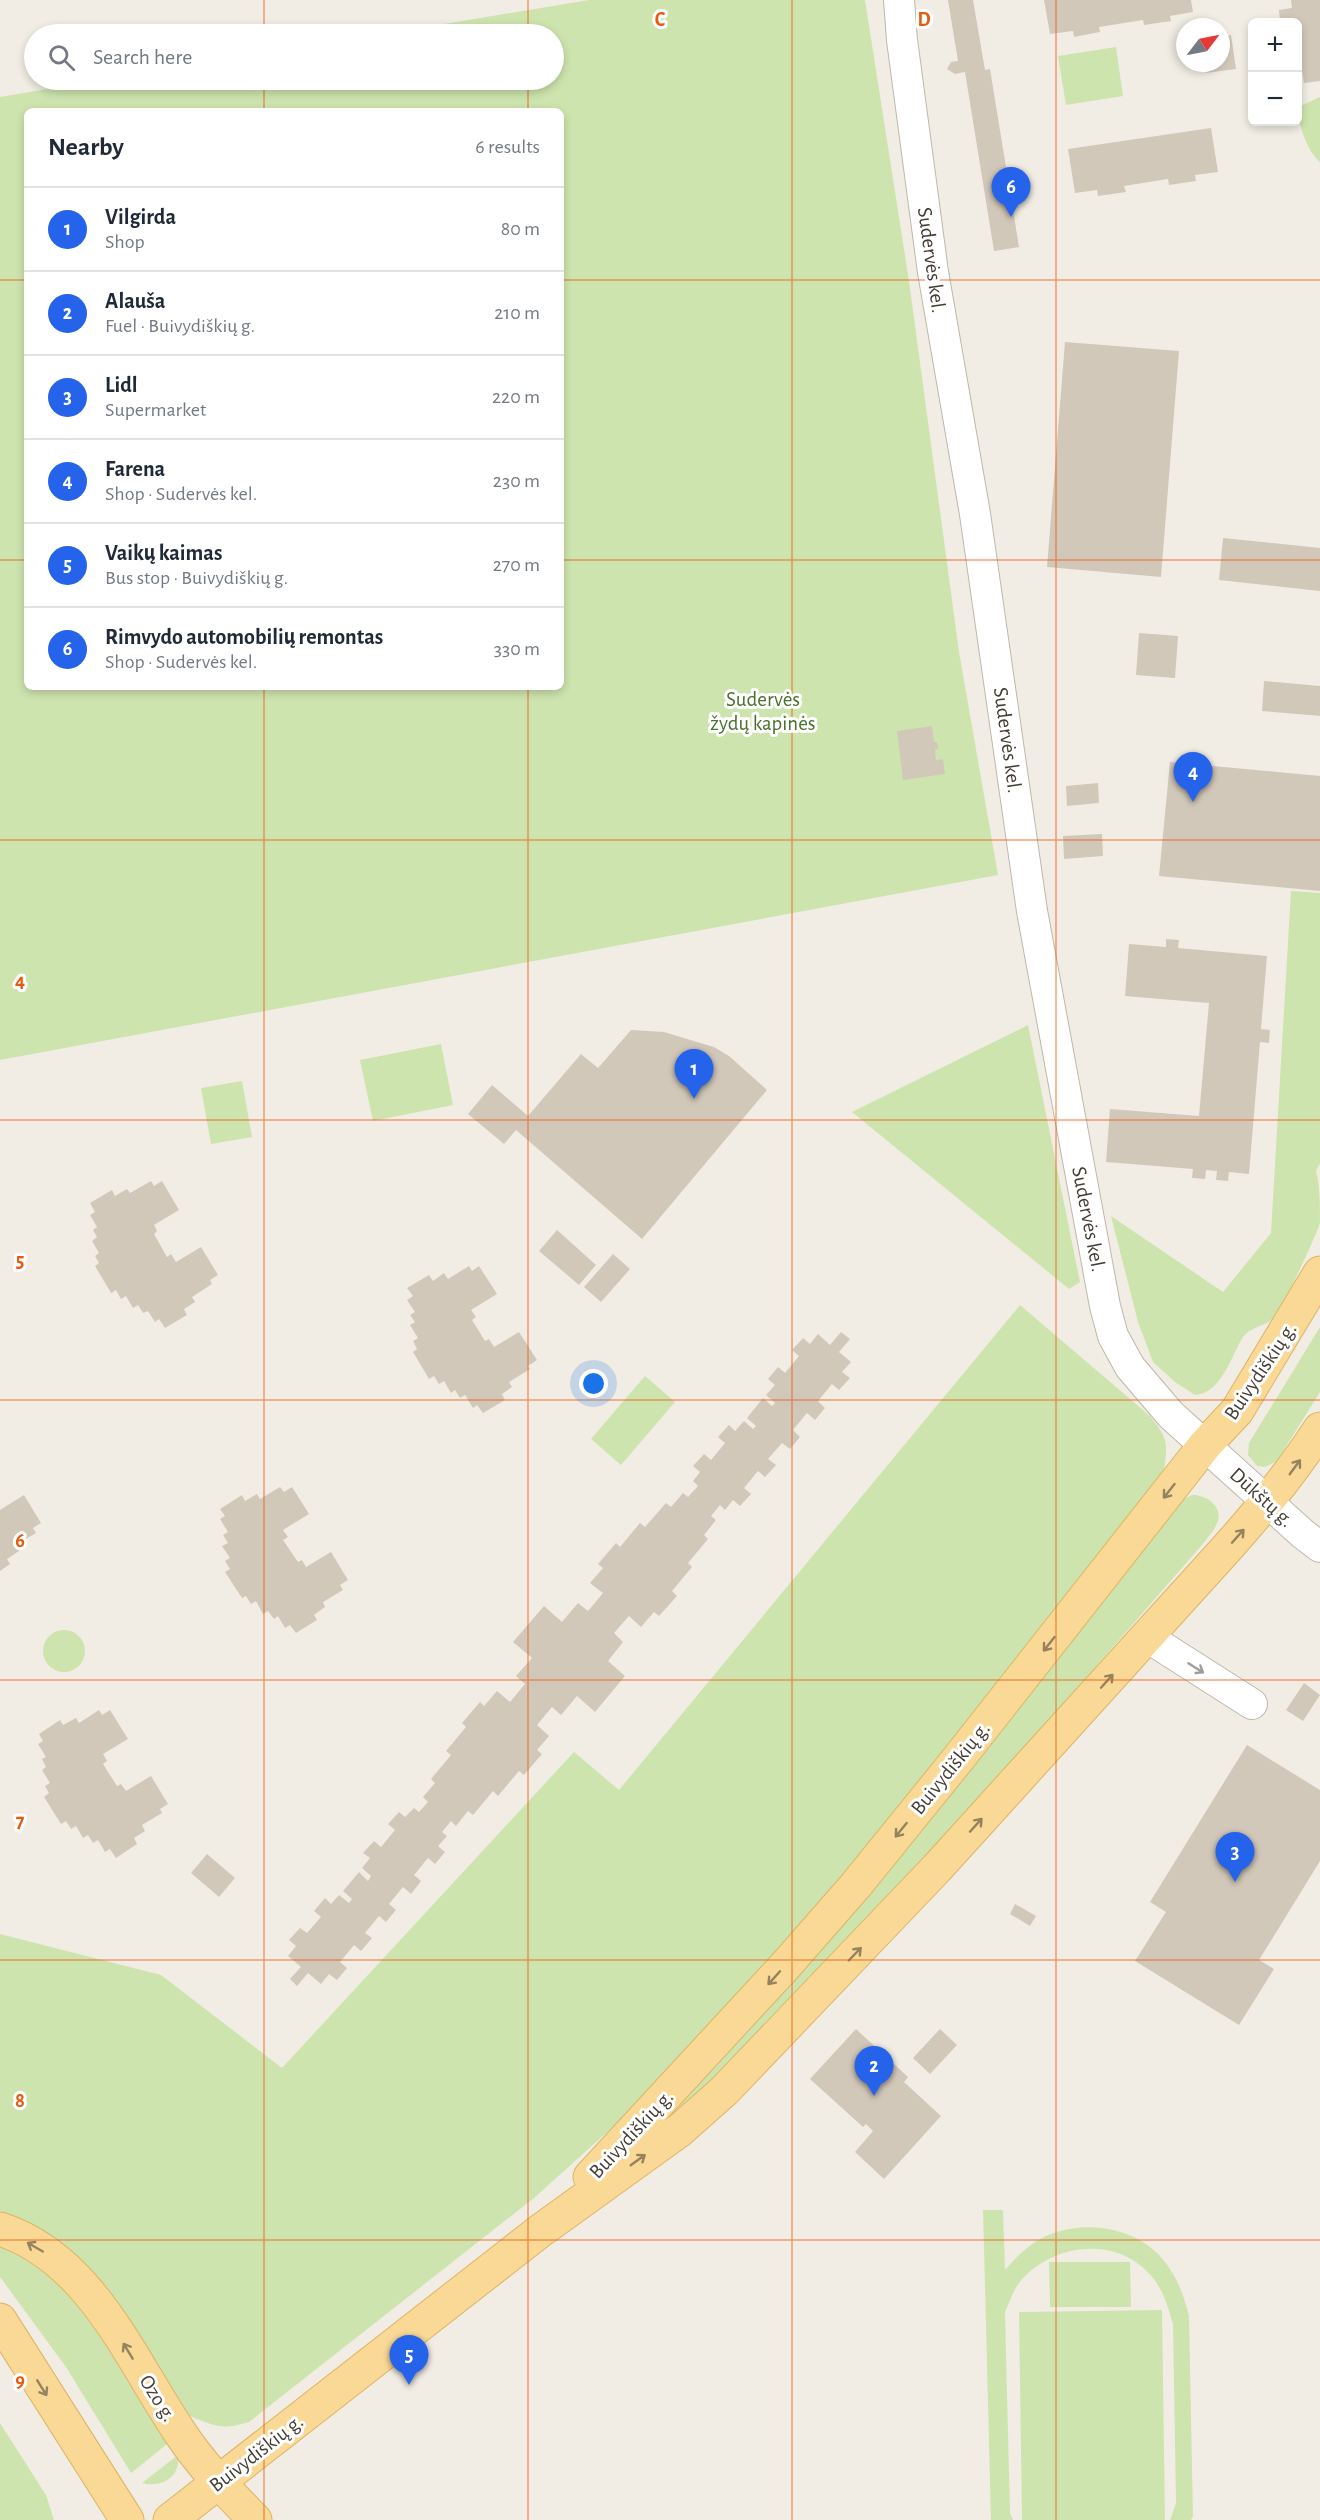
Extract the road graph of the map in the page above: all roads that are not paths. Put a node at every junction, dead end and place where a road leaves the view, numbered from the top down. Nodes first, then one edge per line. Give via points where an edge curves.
1 (899, 0) edge
2 (1320, 1274) edge
3 (1320, 1429) edge
4 (1205, 1445) junction
5 (1268, 1503) junction
6 (1320, 1547) edge
7 (1147, 1637) junction
8 (1252, 1704) dead end
9 (0, 2229) edge
10 (540, 2231) junction
11 (0, 2320) edge
12 (217, 2482) junction
13 (127, 2520) edge
14 (171, 2520) edge
15 (255, 2520) edge

1 - 4 street, Sudervės kel. via 933,272 975,514 1032,911 1105,1306 1113,1336 1130,1367 1171,1415
2 - 4 main road, Buivydiškių g. via 1237,1411
5 -> 3 main road, Buivydiškių g.
4 - 5 street, Dūkštų g.
4 -> 10 main road, Buivydiškių g. via 855,1885
5 - 6 street, Dūkštų g.
7 -> 5 main road, Buivydiškių g.
7 -> 8 street
10 -> 7 main road, Buivydiškių g. via 680,2130 724,2091 937,1868
12 -> 9 main road, Ozo g. via 182,2436 94,2298 49,2255
10 - 12 main road, Buivydiškių g.
11 -> 13 main road
12 - 14 main road, Buivydiškių g.
12 - 15 main road, Ozo g.

